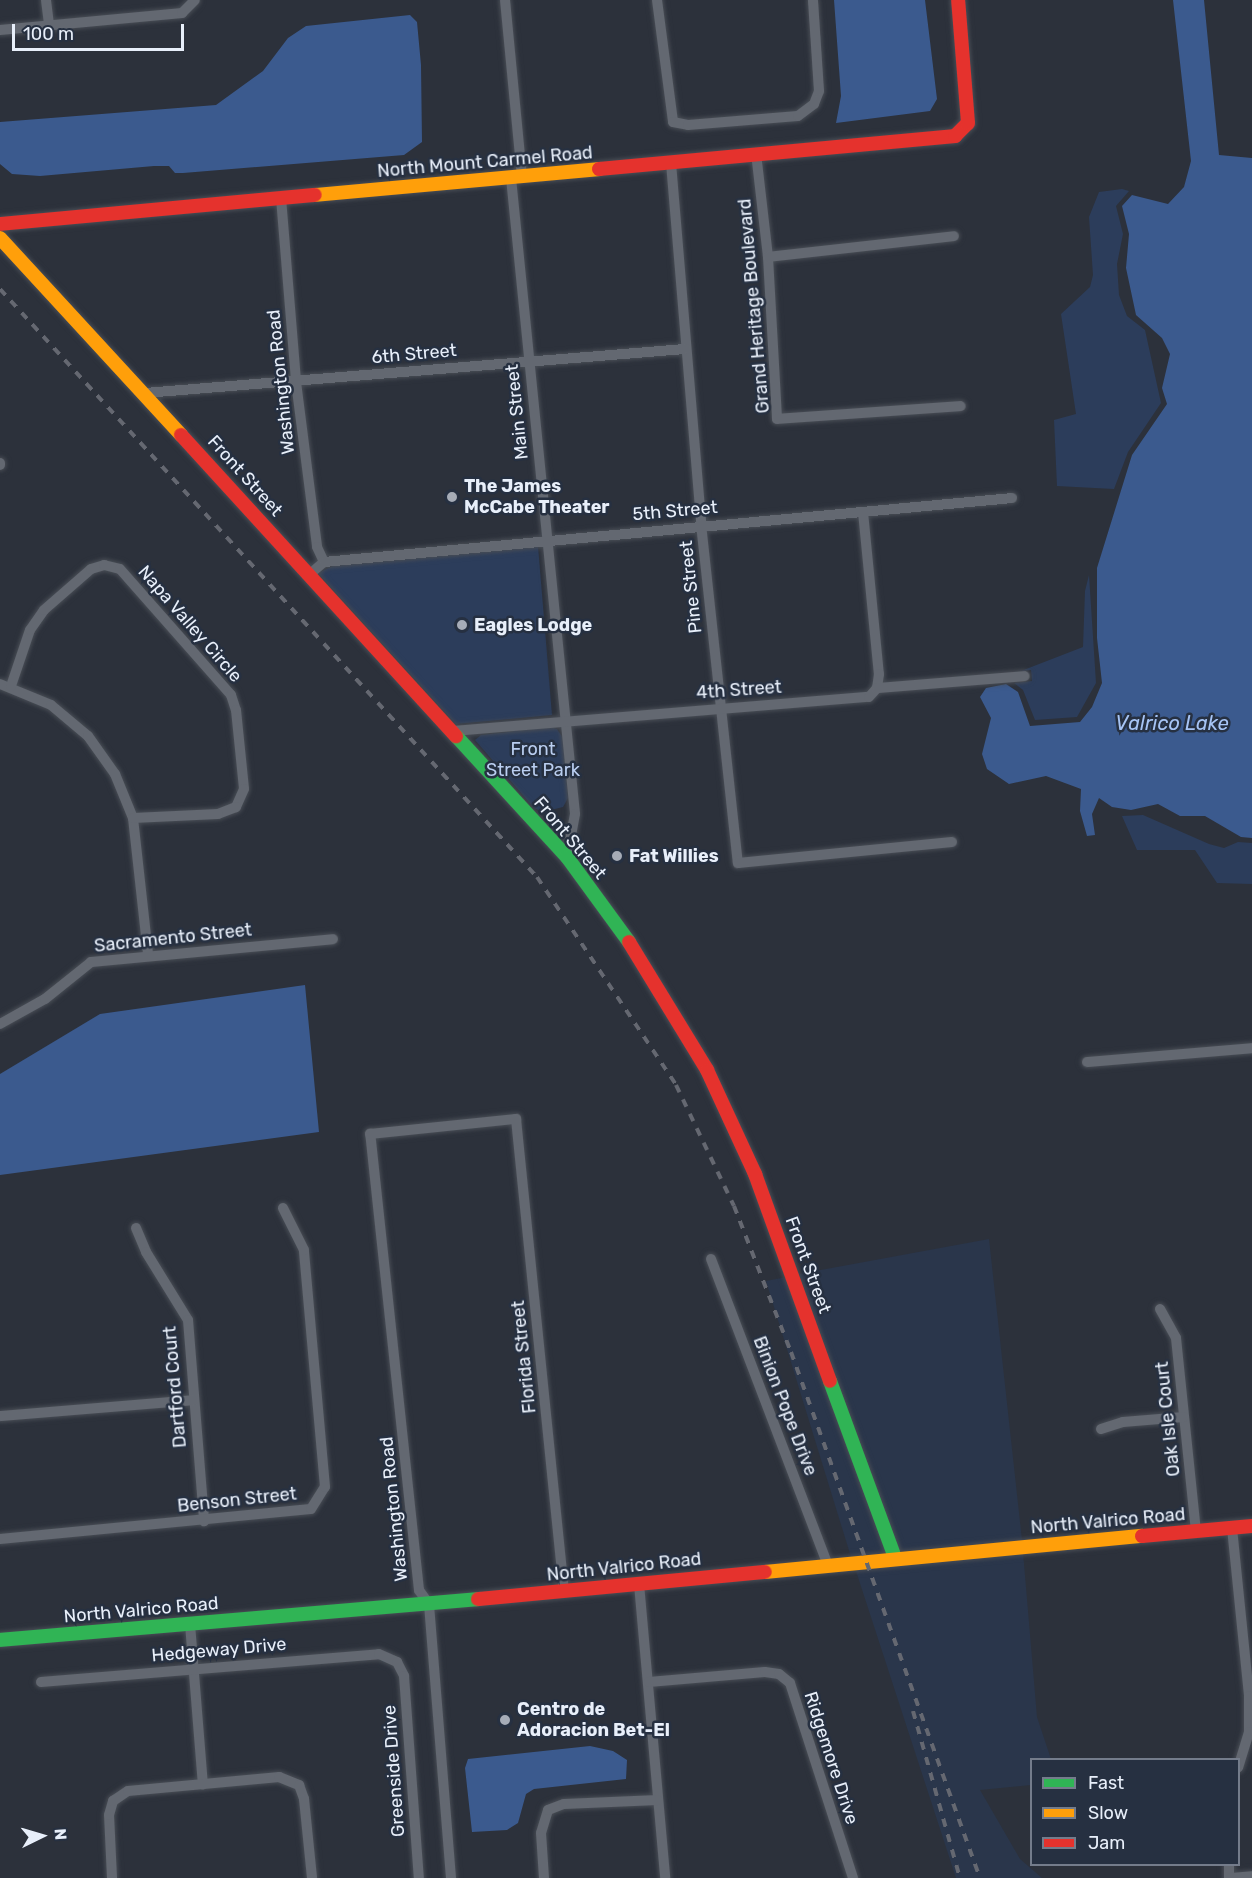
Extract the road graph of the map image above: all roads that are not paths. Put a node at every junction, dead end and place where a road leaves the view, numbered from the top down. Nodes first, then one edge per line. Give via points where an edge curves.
1 (46, 0) edge
2 (195, 0) edge
3 (505, 0) edge
4 (657, 0) edge
5 (813, 0) edge
6 (958, 0) edge
7 (49, 26) junction
8 (0, 30) edge
9 (756, 153) junction
10 (671, 163) junction
11 (517, 177) junction
12 (281, 198) junction
13 (0, 224) edge
14 (954, 236) dead end
15 (0, 238) edge
16 (768, 257) junction
17 (685, 349) junction
18 (528, 360) junction
19 (296, 382) junction
20 (146, 393) junction
21 (961, 406) dead end
22 (1012, 498) dead end
23 (863, 512) junction
24 (701, 524) junction
25 (546, 540) junction
26 (324, 562) junction
27 (310, 574) junction
28 (1025, 676) dead end
29 (5, 685) edge
30 (877, 688) junction
31 (722, 708) junction
32 (564, 720) junction
33 (453, 730) junction
34 (133, 818) junction
35 (952, 842) dead end
36 (567, 857) junction
37 (333, 939) dead end
38 (148, 954) junction
39 (0, 1024) edge
40 (1252, 1048) edge
41 (1087, 1062) dead end
42 (516, 1119) joint
43 (283, 1208) dead end
44 (136, 1228) dead end
45 (711, 1259) dead end
46 (1160, 1309) dead end
47 (193, 1400) junction
48 (0, 1416) edge
49 (1184, 1417) junction
50 (1101, 1429) dead end
51 (204, 1521) junction
52 (1252, 1526) edge
53 (1232, 1528) junction
54 (1196, 1531) junction
55 (0, 1539) edge
56 (895, 1558) junction
57 (828, 1565) junction
58 (639, 1584) junction
59 (564, 1591) junction
60 (429, 1604) junction
61 (190, 1624) junction
62 (0, 1640) edge
63 (397, 1662) joint
64 (195, 1668) junction
65 (41, 1682) dead end
66 (649, 1682) junction
67 (1240, 1764) edge
68 (203, 1784) junction
69 (658, 1800) junction
70 (1252, 1876) edge
71 (112, 1878) edge
72 (312, 1878) edge
73 (419, 1878) edge
74 (451, 1878) edge
75 (544, 1878) edge
76 (665, 1878) edge
77 (853, 1878) edge
78 (1230, 1878) edge

1 - 7 street
2 - 7 street via 182,13
3 - 11 street, Main Street
4 - 5 street via 673,122 688,125 798,116 814,104 819,91
6 - 9 street, North Mount Carmel Road via 968,123 954,136
7 - 8 street
9 - 10 street, North Mount Carmel Road
9 - 16 street, Grand Heritage Boulevard
10 - 11 street, North Mount Carmel Road
10 - 17 street, Pine Street
11 - 12 street, North Mount Carmel Road
11 - 18 street, Main Street
12 - 13 street, North Mount Carmel Road
12 - 19 street, Washington Road
14 - 16 street
15 - 20 street, Front Street
16 - 21 street, Grand Heritage Boulevard via 777,420
17 - 18 street, 6th Street
17 - 24 street, Pine Street
18 - 19 street, 6th Street
18 - 25 street, Main Street
19 - 20 street, 6th Street
19 - 26 street, Washington Road via 317,547
20 - 27 street, Front Street
22 - 23 street, 5th Street
23 - 24 street, 5th Street
23 - 30 street via 879,674
24 - 25 street, 5th Street
24 - 31 street, Pine Street
25 - 26 street, 5th Street
25 - 32 street, Main Street
26 - 27 street
27 - 33 street, Front Street
28 - 30 street, 4th Street
29 - 34 street via 51,705 88,736 115,774
29 - 34 street, Napa Valley Circle via 30,630 44,610 91,569 104,565 120,569 231,695 244,789 236,807 218,814
30 - 31 street, 4th Street via 869,696
31 - 32 street, 4th Street
31 - 35 street, Pine Street via 738,863
32 - 33 street, 4th Street
32 - 36 street, Main Street via 575,814
33 - 36 street, Front Street
34 - 38 street
36 - 56 street, Front Street via 649,970 707,1070 767,1206
37 - 38 street, Sacramento Street
38 - 39 street, Sacramento Street via 91,962 45,999
40 - 41 street
42 - 59 street, Florida Street
42 - 60 street, Washington Road via 370,1134 419,1590
43 - 51 street, Benson Street via 304,1250 325,1487 310,1509
44 - 47 street, Dartford Court via 146,1252 188,1320
45 - 57 street, Binion Pope Drive
46 - 49 street, Oak Isle Court via 1176,1338
47 - 48 street
47 - 51 street, Dartford Court
49 - 50 street via 1124,1422
49 - 54 street, Oak Isle Court
51 - 55 street, Benson Street
52 - 53 street, North Valrico Road
53 - 54 street, North Valrico Road
53 - 67 street via 1249,1696 1249,1732
54 - 56 street, North Valrico Road
56 - 57 street, North Valrico Road
57 - 58 street, North Valrico Road
58 - 59 street, North Valrico Road
58 - 66 street
59 - 60 street, North Valrico Road
60 - 61 street, North Valrico Road
60 - 74 street, Washington Road
61 - 62 street, North Valrico Road
61 - 64 street
63 - 64 street, Hedgeway Drive via 379,1653
63 - 73 street, Greenside Drive via 404,1676
64 - 65 street, Hedgeway Drive
64 - 68 street
66 - 69 street
66 - 77 street, Ridgemore Drive via 765,1672 779,1674 790,1683
68 - 71 street via 128,1791 113,1801 109,1815
68 - 72 street via 279,1777 299,1785 304,1799
69 - 75 street via 564,1804 548,1810 541,1833
69 - 76 street
70 - 78 street

